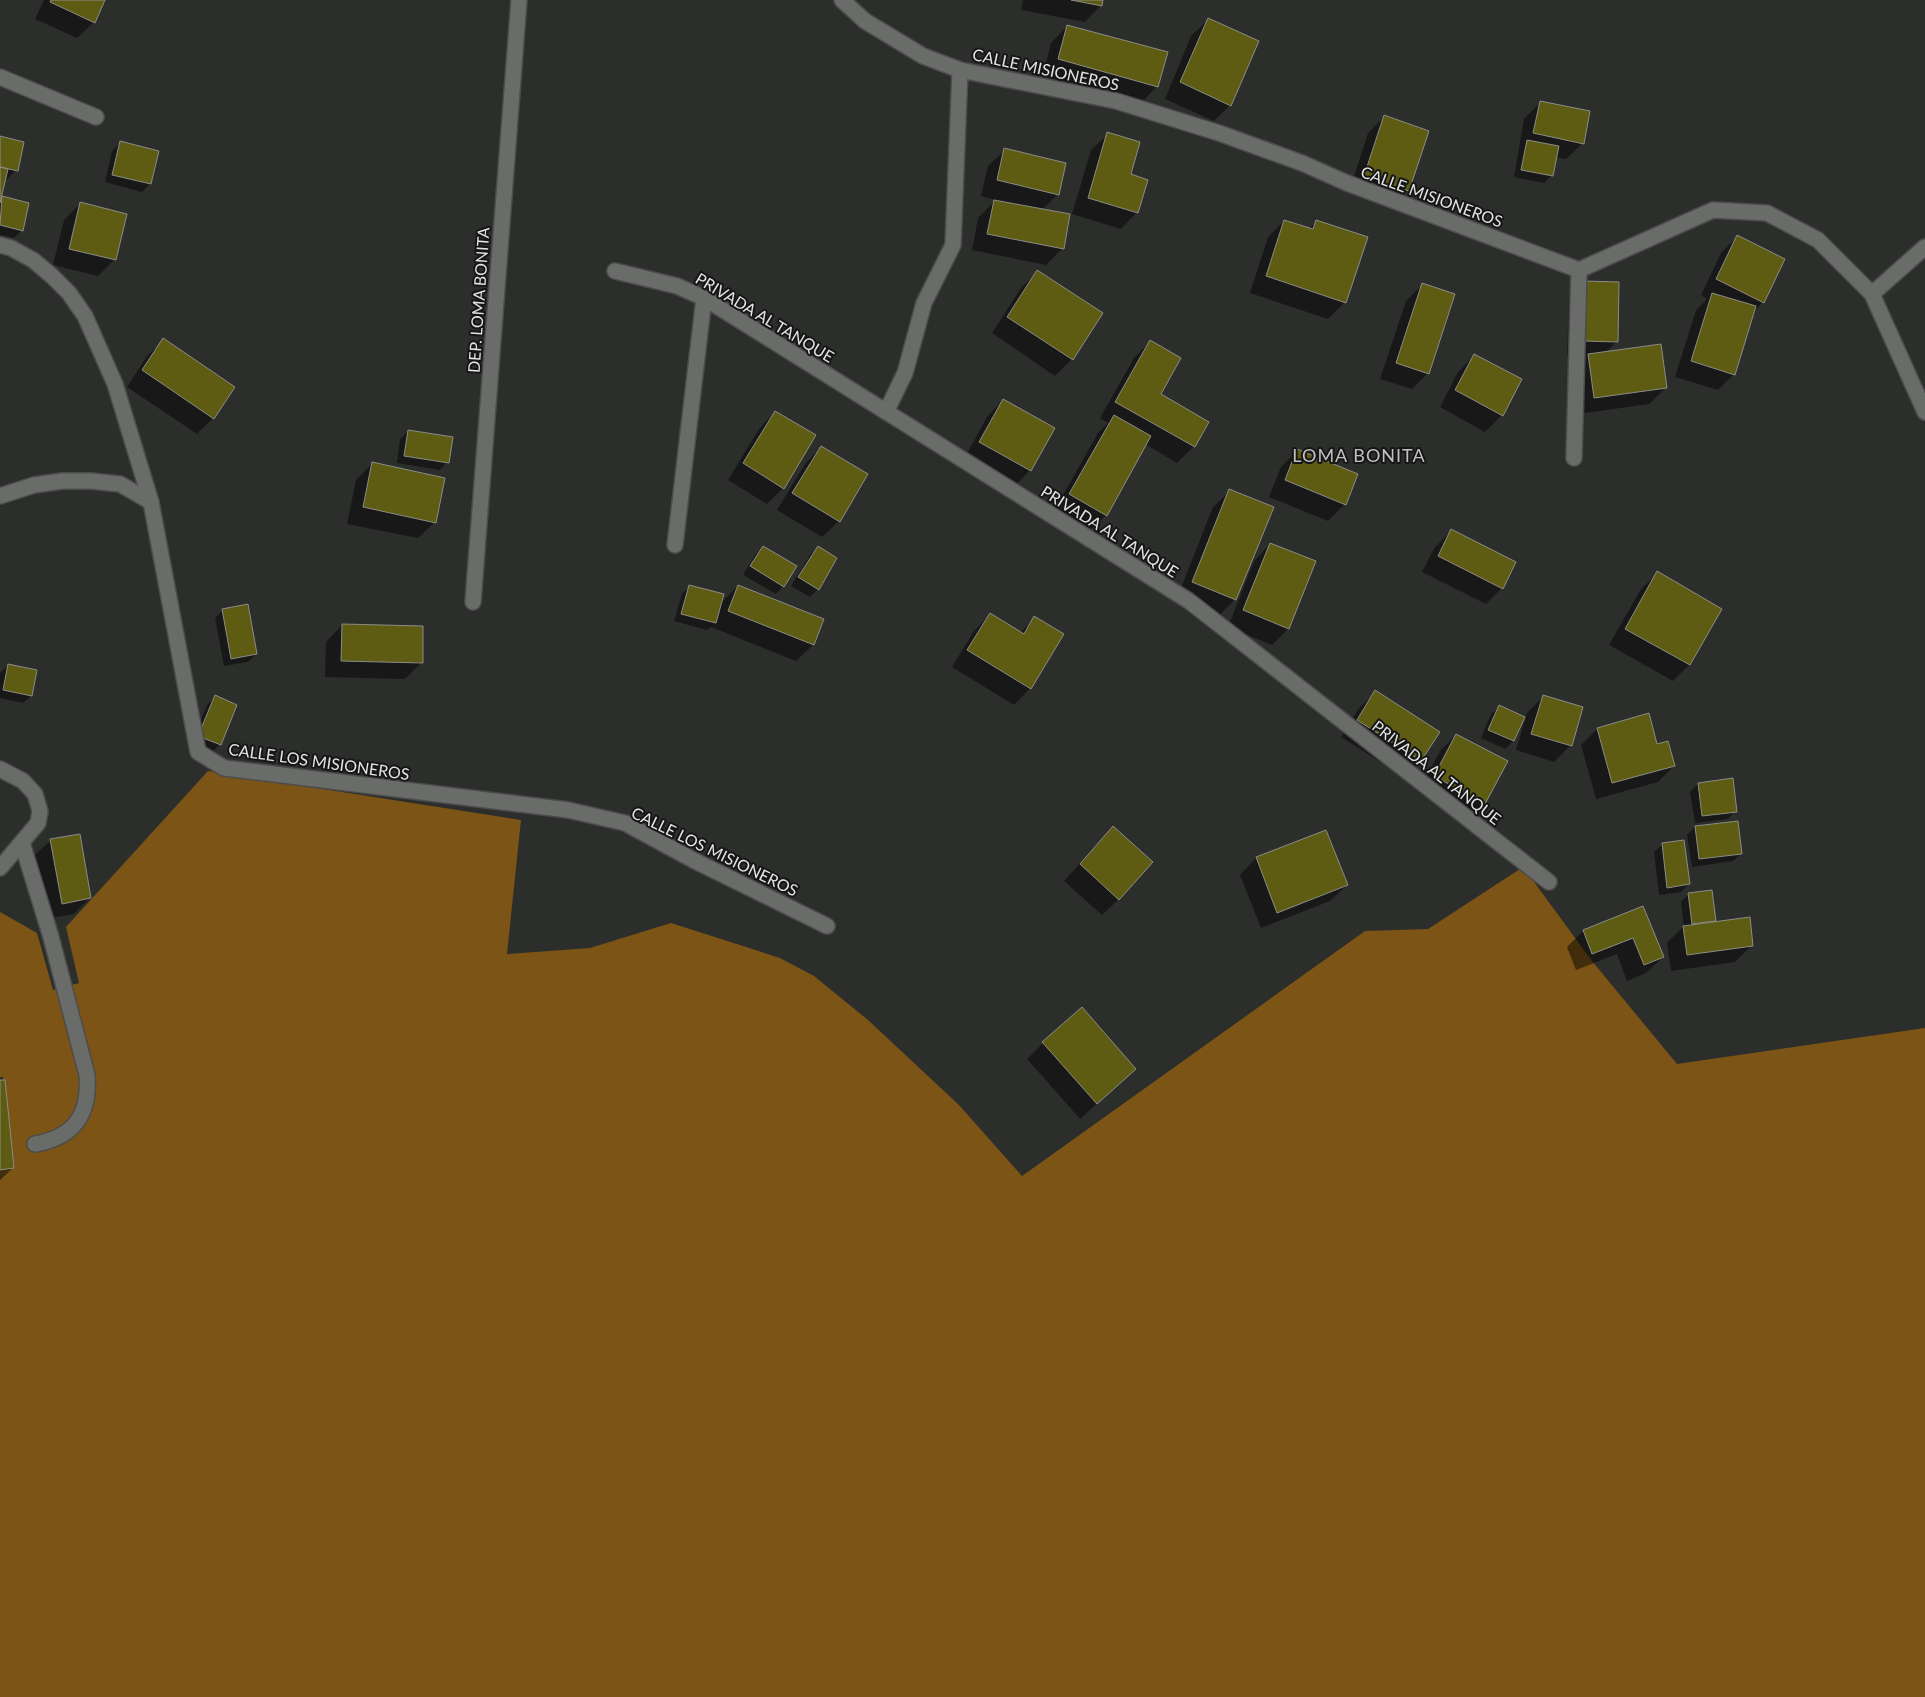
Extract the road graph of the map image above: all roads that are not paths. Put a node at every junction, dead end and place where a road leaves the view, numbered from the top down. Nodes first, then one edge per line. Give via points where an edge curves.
1 (519, 0) edge
2 (842, 0) edge
3 (960, 70) junction
4 (0, 77) edge
5 (96, 117) dead end
6 (0, 245) edge
7 (1925, 247) edge
8 (1579, 270) junction
9 (615, 272) dead end
10 (1872, 294) junction
11 (704, 298) junction
12 (886, 412) junction
13 (1925, 412) edge
14 (1574, 458) dead end
15 (0, 496) edge
16 (151, 502) junction
17 (675, 545) dead end
18 (473, 602) dead end
19 (0, 769) edge
20 (22, 843) junction
21 (0, 868) edge
22 (1549, 882) dead end
23 (827, 926) dead end
24 (35, 1144) dead end

1 - 18 street, DEP. LOMA BONITA
2 - 3 street, CALLE MISIONEROS via 865,21 923,56
3 - 8 street, CALLE MISIONEROS via 1116,101 1219,133
3 - 12 street via 953,245 924,303 905,373
4 - 5 street
6 - 16 street, CALLE LOS MISIONEROS via 33,260 69,293 85,316 115,384
7 - 10 street
8 - 10 street via 1713,210 1767,213 1818,240
8 - 14 street
9 - 11 street, PRIVADA AL TANQUE via 677,286
10 - 13 street
11 - 12 street, PRIVADA AL TANQUE
11 - 17 street
12 - 22 street, PRIVADA AL TANQUE via 1189,601
15 - 16 street via 34,485 91,481 120,484
16 - 23 street, CALLE LOS MISIONEROS via 198,752 224,768 568,810 625,823
19 - 20 street via 23,781 35,794 40,811 38,823
20 - 21 street
20 - 24 street via 53,946 89,1091 79,1120 66,1133 52,1141

